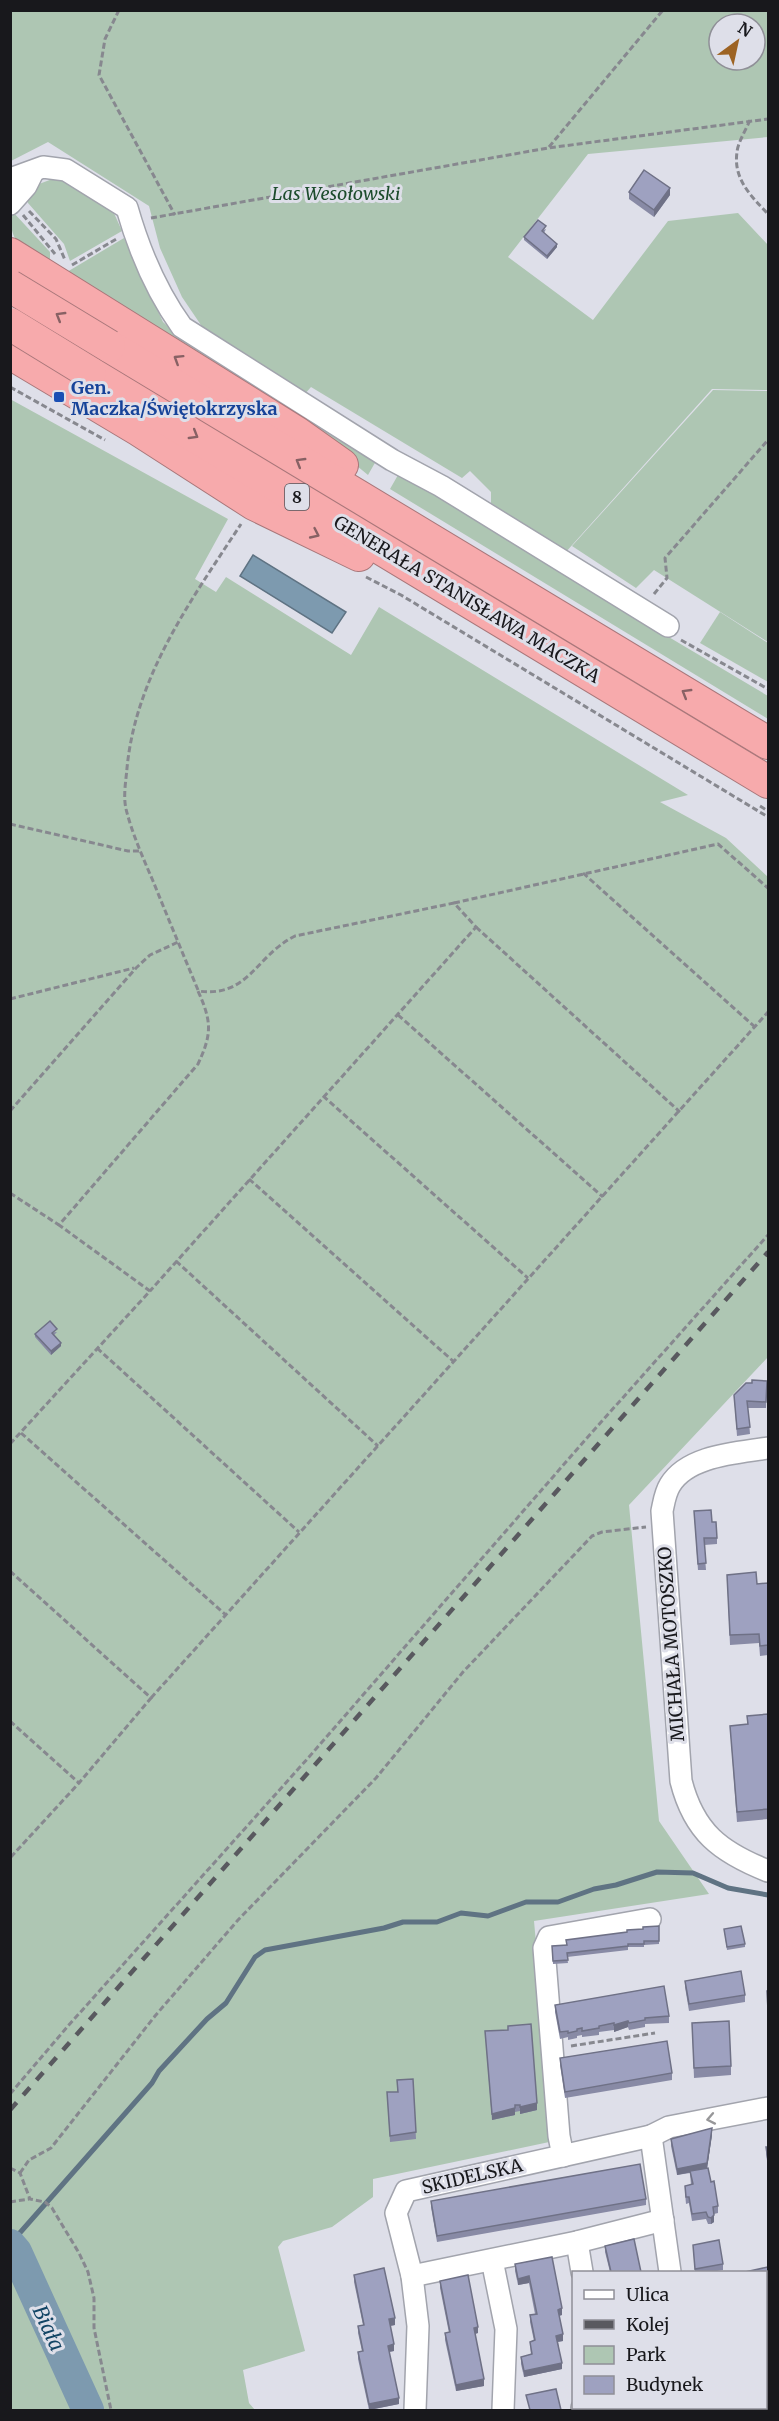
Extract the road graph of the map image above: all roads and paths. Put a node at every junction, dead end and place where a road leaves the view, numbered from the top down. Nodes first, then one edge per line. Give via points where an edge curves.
1 (119, 10) edge
2 (663, 10) edge
3 (768, 118) edge
4 (750, 120) junction
5 (548, 148) junction
6 (33, 172) junction
7 (10, 179) edge
8 (10, 204) edge
9 (127, 208) junction
10 (768, 214) edge
11 (175, 215) junction
12 (133, 229) junction
13 (10, 254) edge
14 (63, 270) dead end
15 (10, 286) edge
16 (10, 324) edge
17 (10, 353) edge
18 (10, 387) edge
19 (85, 423) dead end
20 (104, 433) dead end
21 (768, 440) edge
22 (111, 443) dead end
23 (254, 504) junction
24 (368, 572) dead end
25 (363, 575) dead end
26 (667, 578) dead end
27 (494, 579) junction
28 (414, 596) dead end
29 (505, 621) junction
30 (668, 626) joint
31 (768, 689) edge
32 (737, 723) junction
33 (768, 738) edge
34 (768, 743) edge
35 (763, 793) edge
36 (768, 811) edge
37 (768, 817) edge
38 (10, 824) edge
39 (141, 851) junction
40 (583, 873) junction
41 (768, 888) edge
42 (454, 903) junction
43 (476, 927) junction
44 (178, 942) junction
45 (136, 968) junction
46 (198, 991) junction
47 (10, 999) edge
48 (768, 1012) edge
49 (397, 1015) junction
50 (755, 1027) junction
51 (323, 1096) junction
52 (10, 1111) edge
53 (680, 1112) junction
54 (249, 1179) junction
55 (10, 1193) edge
56 (603, 1197) junction
57 (59, 1225) junction
58 (768, 1235) edge
59 (176, 1261) junction
60 (528, 1278) junction
61 (150, 1291) junction
62 (97, 1348) junction
63 (453, 1361) junction
64 (21, 1433) junction
65 (10, 1444) edge
66 (378, 1446) junction
67 (768, 1448) edge
68 (663, 1525) junction
69 (299, 1532) junction
70 (10, 1571) edge
71 (226, 1615) junction
72 (151, 1698) junction
73 (10, 1721) edge
74 (79, 1783) junction
75 (10, 1858) edge
76 (768, 1871) edge
77 (650, 1919) dead end
78 (655, 2033) dead end
79 (552, 2049) junction
80 (10, 2094) edge
81 (768, 2108) edge
82 (651, 2136) junction
83 (563, 2156) junction
84 (10, 2168) edge
85 (20, 2173) junction
86 (30, 2199) junction
87 (10, 2202) edge
88 (663, 2220) junction
89 (577, 2242) junction
90 (492, 2259) junction
91 (582, 2271) edge
92 (670, 2271) edge
93 (412, 2276) junction
94 (111, 2410) edge
95 (415, 2410) edge
96 (503, 2410) edge

1 - 11 path via 105,39 99,75
2 - 5 path
3 - 4 path
4 - 5 path
4 - 10 path via 737,151 738,172 747,192
5 - 11 path
6 - 7 street
6 - 8 street
6 - 9 street via 44,167 66,170
9 - 11 path via 150,218
9 - 12 street
12 - 14 path
12 - 30 street via 171,313 182,327 392,460
27 -> 13 highway via 297,433
27 -> 15 highway, GENERAŁA STANISŁAWA MACZKA / 8, bridge
16 -> 29 highway, GENERAŁA STANISŁAWA MACZKA / 8, bridge
17 - 23 highway
18 - 22 path
19 - 20 path
21 - 26 path via 665,558
23 -> 29 highway
23 - 39 path via 185,610 156,663 141,701 129,748 124,795
24 - 28 path
25 - 37 path
32 -> 27 highway, GENERAŁA STANISŁAWA MACZKA / 8
29 - 35 highway, GENERAŁA STANISŁAWA MACZKA / 8 via 708,745
30 - 31 path via 675,636
32 - 33 highway, 8
32 - 34 highway, GENERAŁA STANISŁAWA MACZKA
35 - 36 path
38 - 39 path
39 - 44 path
40 - 41 path via 718,844
40 - 42 path
40 - 50 path
42 - 43 path
42 - 46 path via 294,936 281,943 238,985 215,994
43 - 49 path
43 - 53 path
44 - 45 path via 150,955
44 - 46 path
45 - 47 path
45 - 52 path
46 - 57 path via 210,1025 198,1064
48 - 50 path
49 - 51 path
49 - 56 path
50 - 53 path
51 - 54 path
51 - 60 path
53 - 56 path
54 - 59 path
54 - 63 path
55 - 57 path
56 - 60 path
57 - 61 path
58 - 80 path
59 - 61 path
59 - 66 path
60 - 63 path
61 - 62 path
62 - 64 path
62 - 69 path
63 - 66 path
64 - 65 path
64 - 71 path
66 - 69 path
67 - 68 street, MICHAŁA MOTOSZKO via 709,1460 682,1472 670,1484 662,1511
68 - 76 street, MICHAŁA MOTOSZKO via 681,1781 687,1804 693,1818 723,1848
68 - 85 path via 592,1536 463,1672 376,1778 238,1920 155,2016 51,2148 29,2160
69 - 71 path
70 - 72 path
71 - 72 path
72 - 74 path
73 - 74 path
74 - 75 path
77 - 79 street via 549,1937 544,1948
78 - 79 path
79 - 83 street
81 -> 82 street, SKIDELSKA via 669,2127
82 - 83 street, SKIDELSKA
82 - 88 street
83 - 93 street, SKIDELSKA via 406,2191 396,2213
84 - 85 path
85 - 86 path
86 - 87 path
86 - 94 path via 52,2208 88,2272 94,2298 94,2328
88 - 89 street
88 - 92 street
89 - 90 street
89 - 91 street
90 - 93 street
90 - 96 street via 506,2329
93 - 95 street, SKIDELSKA via 418,2326

